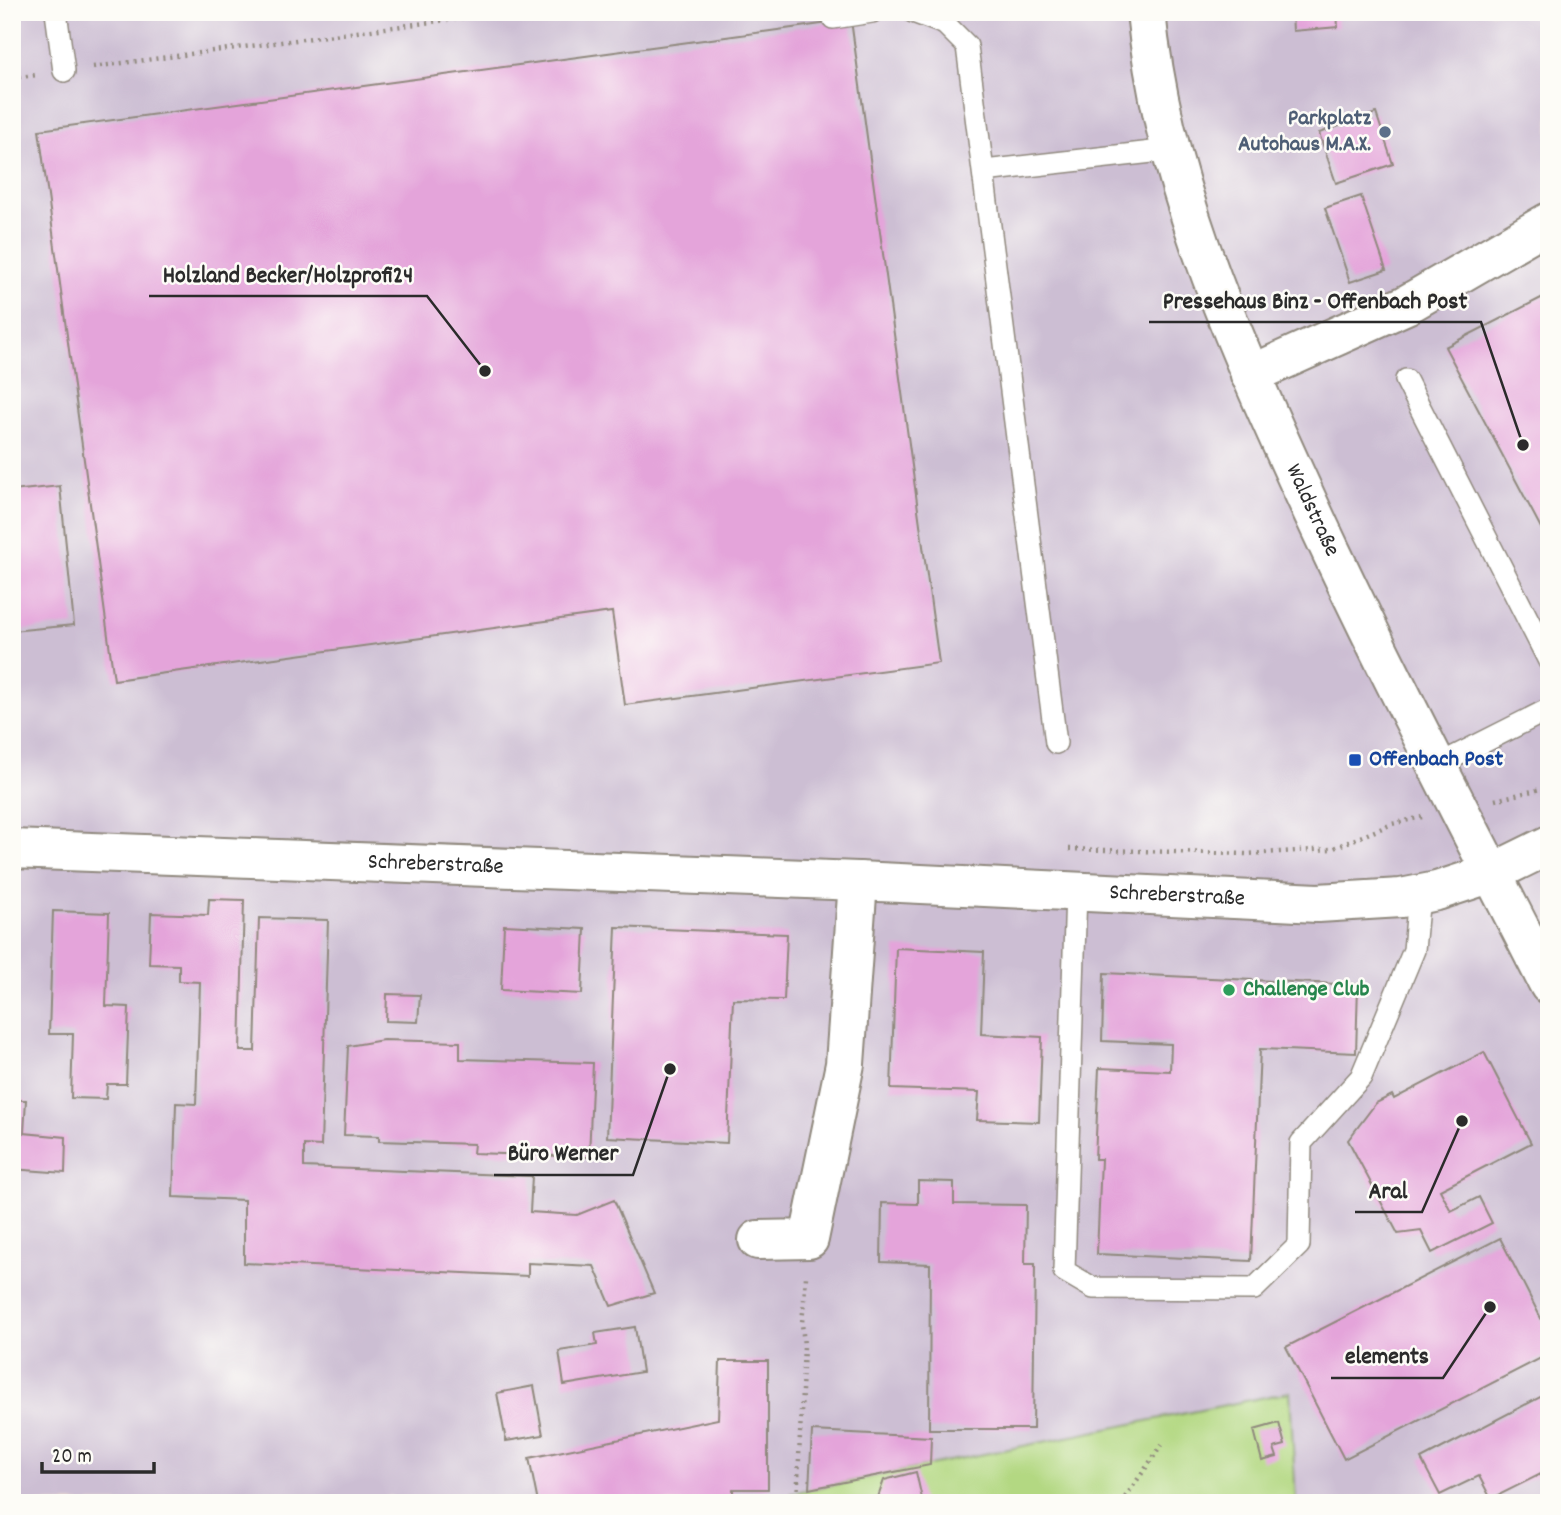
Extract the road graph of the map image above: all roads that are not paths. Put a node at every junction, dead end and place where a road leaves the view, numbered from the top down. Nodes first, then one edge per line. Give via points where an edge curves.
1 (56, 12) edge
2 (872, 12) edge
3 (913, 12) edge
4 (1146, 12) edge
5 (833, 18) dead end
6 (64, 71) road end
7 (1170, 150) junction
8 (984, 171) junction
9 (1549, 222) edge
10 (1250, 375) junction
11 (1406, 380) dead end
12 (1549, 661) edge
13 (1549, 709) edge
14 (1056, 743) dead end
15 (1436, 766) junction
16 (1549, 845) edge
17 (12, 849) edge
18 (1492, 873) junction
19 (858, 881) junction
20 (1076, 891) junction
21 (1419, 895) junction
22 (1549, 985) edge
23 (758, 1240) dead end

1 - 6 lane
2 - 5 lane
3 - 8 lane via 945,24 967,46
4 - 7 street, Waldstraße
7 - 8 lane
7 - 10 street, Waldstraße via 1208,270
8 - 14 lane
9 - 10 street via 1406,305
10 - 15 street, Waldstraße
11 - 12 lane
13 - 15 lane
15 - 18 street, Waldstraße
16 - 18 street, Schreberstraße
17 - 19 street, Schreberstraße
18 - 21 street, Schreberstraße
18 - 22 street, Waldstraße
19 - 20 street, Schreberstraße
19 - 23 street via 845,1064 809,1239
20 - 21 street, Schreberstraße via 1318,903
20 - 21 lane via 1065,1271 1093,1287 1107,1288 1254,1289 1299,1245 1301,1143 1361,1077 1414,950

